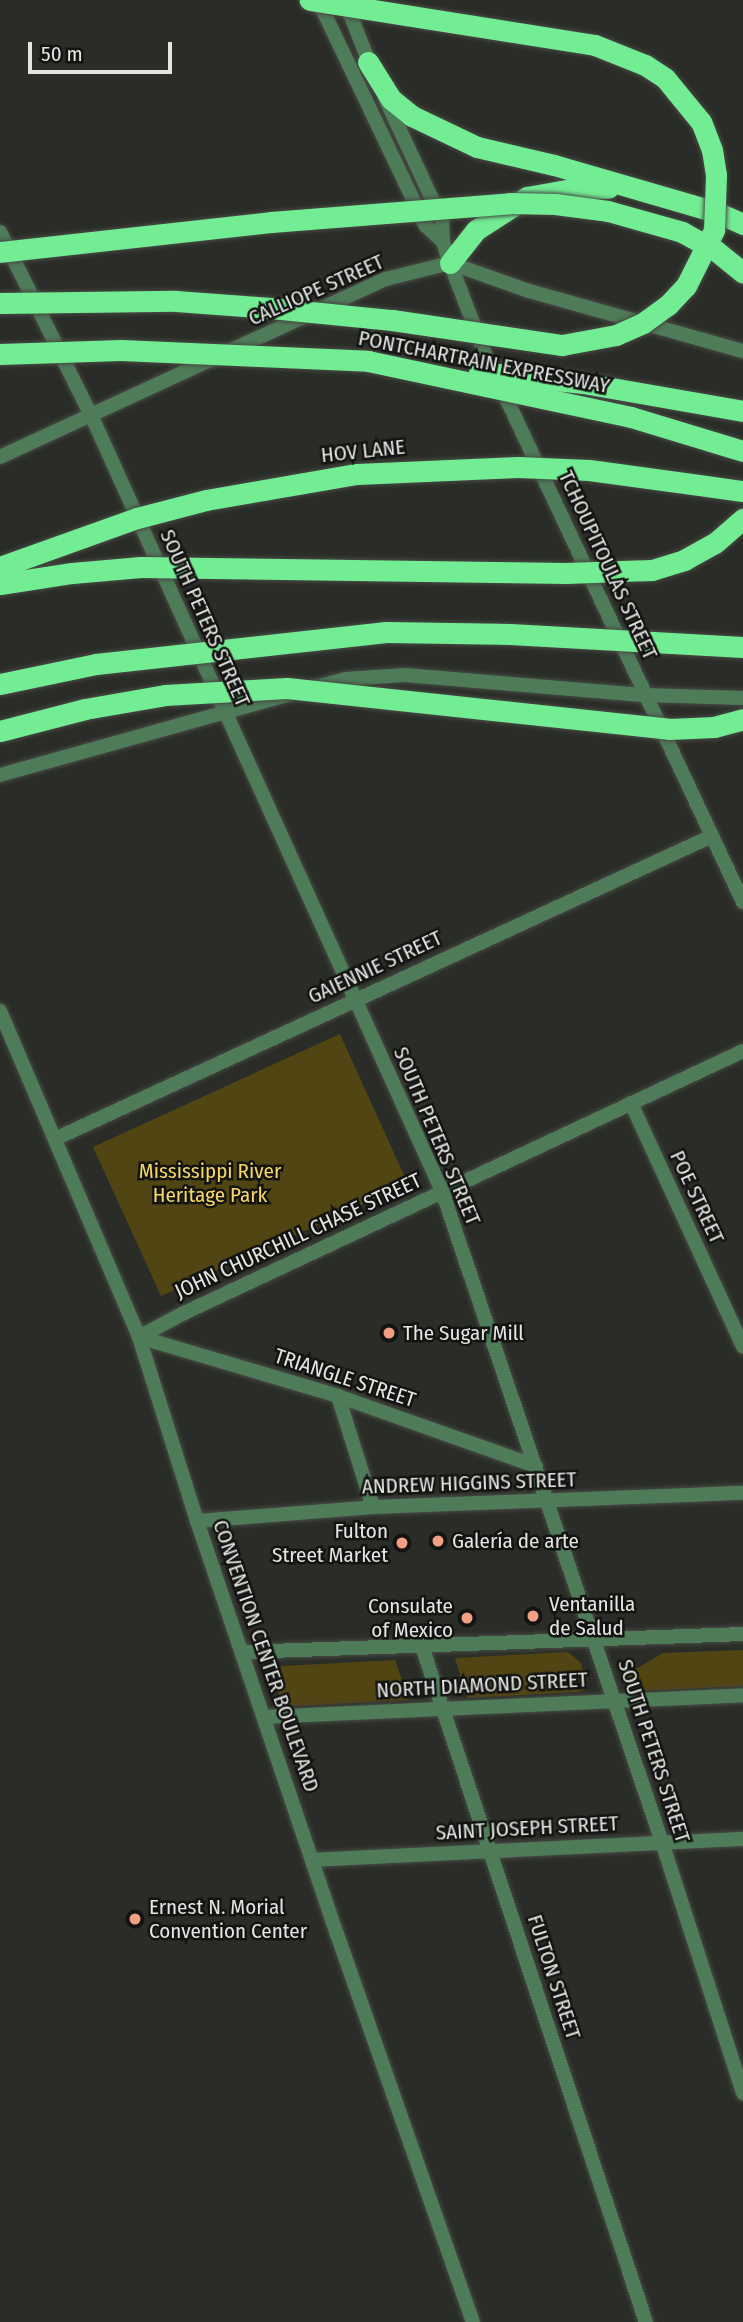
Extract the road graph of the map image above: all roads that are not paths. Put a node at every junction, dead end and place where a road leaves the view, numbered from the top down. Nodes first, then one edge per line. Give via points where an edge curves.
1 (310, 0) edge
2 (318, 0) edge
3 (344, 0) edge
4 (368, 62) junction
5 (631, 188) junction
6 (743, 224) edge
7 (0, 232) edge
8 (443, 242) junction
9 (0, 252) edge
10 (450, 263) junction
11 (743, 274) edge
12 (0, 303) edge
13 (743, 351) edge
14 (0, 354) edge
15 (368, 361) junction
16 (743, 411) edge
17 (92, 416) junction
18 (743, 451) edge
19 (0, 457) edge
20 (743, 492) edge
21 (743, 519) edge
22 (0, 567) edge
23 (0, 584) edge
24 (743, 647) edge
25 (0, 684) edge
26 (645, 695) junction
27 (743, 698) edge
28 (224, 712) junction
29 (743, 719) edge
30 (0, 731) edge
31 (0, 775) edge
32 (712, 836) junction
33 (743, 902) edge
34 (354, 1000) junction
35 (0, 1012) edge
36 (743, 1051) edge
37 (631, 1103) junction
38 (57, 1138) junction
39 (442, 1191) junction
40 (139, 1337) junction
41 (743, 1347) edge
42 (338, 1396) junction
43 (536, 1466) junction
44 (743, 1493) edge
45 (548, 1501) junction
46 (373, 1507) junction
47 (197, 1521) junction
48 (743, 1634) edge
49 (594, 1640) junction
50 (422, 1646) junction
51 (243, 1652) junction
52 (743, 1695) edge
53 (614, 1699) junction
54 (443, 1708) junction
55 (265, 1717) junction
56 (743, 1839) edge
57 (662, 1842) junction
58 (490, 1850) junction
59 (312, 1860) junction
60 (743, 2093) edge
61 (473, 2322) edge
62 (646, 2322) edge

1 - 12 highway, bridge via 595,45 665,78 701,122 716,175 714,230 686,286 643,323 616,335 562,345 271,307 176,301
2 - 8 street, TCHOUPITOULAS STREET via 426,226
3 - 4 street, TCHOUPITOULAS STREET
4 - 5 highway via 391,99 435,128 477,147
4 - 8 street, TCHOUPITOULAS STREET via 442,220
5 - 6 highway
5 - 10 highway via 577,188 527,197 476,230
7 - 17 street, SOUTH PETERS STREET
8 - 10 street, TCHOUPITOULAS STREET
9 - 11 highway, bridge via 271,222 510,203 555,204 608,211 682,232 715,250
10 - 13 street via 529,291
10 - 17 street, CALLIOPE STREET via 386,279
10 - 26 street, TCHOUPITOULAS STREET via 484,351
14 - 15 highway, PONTCHARTRAIN EXPRESSWAY, bridge via 121,350
15 - 16 highway, bridge via 583,383
15 - 18 highway, PONTCHARTRAIN EXPRESSWAY, bridge via 631,417
17 - 19 street, CALLIOPE STREET
17 - 28 street, SOUTH PETERS STREET
20 - 22 highway, HOV LANE, bridge via 681,481 530,467 357,474 206,500 137,518
21 - 23 highway, bridge via 715,543 652,570 566,573 141,567
24 - 25 highway, bridge via 386,632 96,664
26 - 27 street
26 - 28 street via 405,675 346,679
26 - 32 street, TCHOUPITOULAS STREET
28 - 31 street
28 - 34 street, SOUTH PETERS STREET
29 - 30 highway, bridge via 714,727 669,729 287,688 165,695
32 - 33 street, TCHOUPITOULAS STREET
32 - 34 street, GAIENNIE STREET
34 - 38 street, GAIENNIE STREET
34 - 39 street, SOUTH PETERS STREET
35 - 38 street, CONVENTION CENTER BOULEVARD
36 - 37 street, JOHN CHURCHILL CHASE STREET
37 - 39 street, JOHN CHURCHILL CHASE STREET
37 - 41 street, POE STREET
38 - 40 street, CONVENTION CENTER BOULEVARD
39 - 40 street, JOHN CHURCHILL CHASE STREET
39 - 43 street, SOUTH PETERS STREET
40 - 42 street, TRIANGLE STREET
40 - 47 street, CONVENTION CENTER BOULEVARD
42 - 43 street, TRIANGLE STREET
42 - 46 street
43 - 45 street, SOUTH PETERS STREET
44 - 45 street, ANDREW HIGGINS STREET
45 - 46 street, ANDREW HIGGINS STREET
45 - 49 street, SOUTH PETERS STREET
46 - 47 street, ANDREW HIGGINS STREET
47 - 51 street, CONVENTION CENTER BOULEVARD
48 - 49 street
49 - 50 street
49 - 53 street, SOUTH PETERS STREET
50 - 51 street
50 - 54 street, FULTON STREET
51 - 55 street, CONVENTION CENTER BOULEVARD
52 - 53 street, NORTH DIAMOND STREET
53 - 54 street, NORTH DIAMOND STREET
53 - 57 street, SOUTH PETERS STREET
54 - 55 street, NORTH DIAMOND STREET
54 - 58 street, FULTON STREET
55 - 59 street, CONVENTION CENTER BOULEVARD
56 - 57 street, SAINT JOSEPH STREET
57 - 58 street, SAINT JOSEPH STREET
57 - 60 street, SOUTH PETERS STREET
58 - 59 street, SAINT JOSEPH STREET
58 - 62 street, FULTON STREET
59 - 61 street, CONVENTION CENTER BOULEVARD

